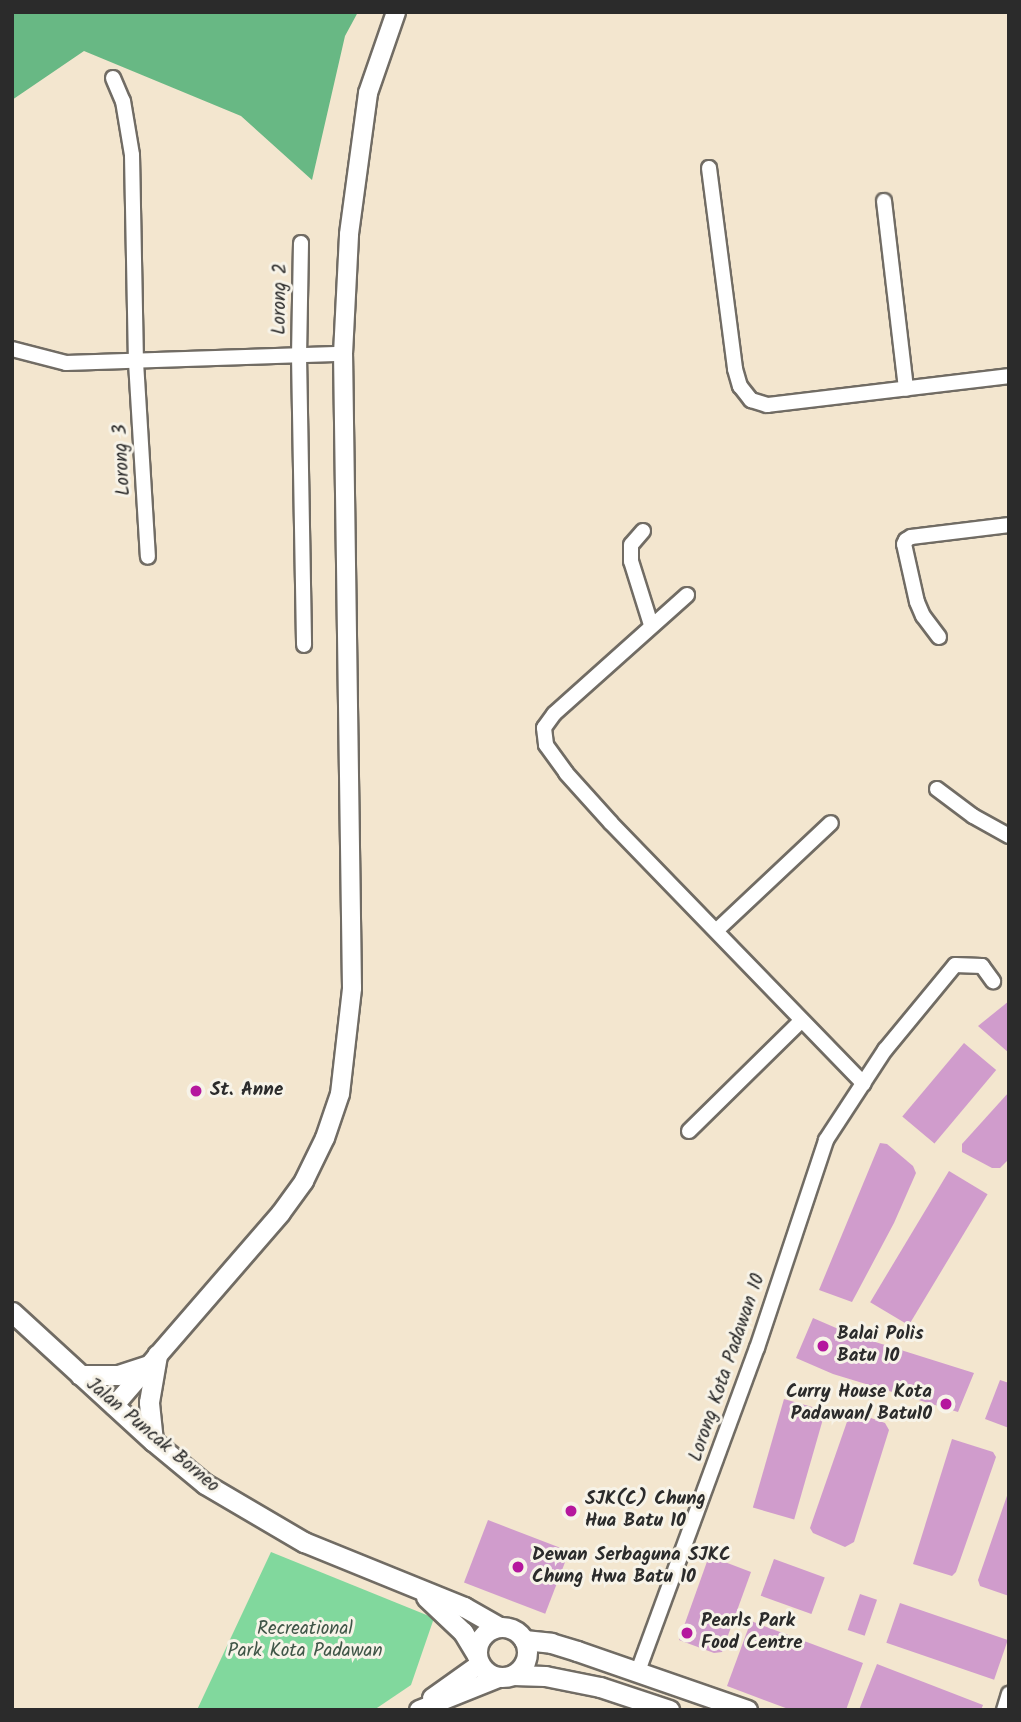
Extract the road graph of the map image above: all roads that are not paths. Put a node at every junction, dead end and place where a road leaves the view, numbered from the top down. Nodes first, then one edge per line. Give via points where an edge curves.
1 (396, 12) edge
2 (113, 78) dead end
3 (709, 168) dead end
4 (884, 201) dead end
5 (301, 243) dead end
6 (12, 349) edge
7 (343, 354) junction
8 (299, 355) junction
9 (136, 362) junction
10 (1009, 376) edge
11 (905, 388) junction
12 (1009, 525) edge
13 (643, 531) dead end
14 (148, 556) dead end
15 (687, 595) dead end
16 (651, 625) junction
17 (939, 637) dead end
18 (304, 645) dead end
19 (937, 789) dead end
20 (831, 823) dead end
21 (1009, 836) edge
22 (717, 930) junction
23 (993, 981) dead end
24 (802, 1020) junction
25 (864, 1084) junction
26 (689, 1131) dead end
27 (12, 1312) edge
28 (153, 1360) junction
29 (80, 1375) junction
30 (114, 1405) junction
31 (153, 1441) junction
32 (421, 1591) junction
33 (499, 1627) junction
34 (524, 1640) junction
35 (478, 1659) junction
36 (638, 1671) junction
37 (507, 1676) junction
38 (1009, 1694) edge
39 (417, 1710) edge
40 (669, 1710) edge
41 (747, 1710) edge
42 (1004, 1710) edge

1 - 7 street via 368,93 349,234
2 - 9 street, Lorong 3 via 123,101 132,155
3 - 11 street via 735,369 751,400 767,405
4 - 11 street
5 - 8 street, Lorong 2
6 - 9 street via 66,363
7 - 8 street
7 - 28 street via 352,988 340,1094 304,1181
8 - 9 street
8 - 18 street, Lorong 2
9 - 14 street, Lorong 3
10 - 11 street
12 - 17 street via 906,540 917,602
13 - 16 street via 631,545 631,561
15 - 16 street
16 - 22 street via 554,715 544,736 566,773
19 - 21 street
20 - 22 street
22 - 24 street
23 - 25 street, Lorong Kota Padawan 10 via 982,966 955,965
24 - 25 street
24 - 26 street
25 - 36 street, Lorong Kota Padawan 10 via 823,1147 757,1348
27 - 29 main road, Jalan Puncak Borneo
28 - 29 main road via 118,1375
28 - 30 street
28 - 31 main road via 149,1402
29 - 30 main road, Jalan Puncak Borneo
30 - 31 main road, Jalan Puncak Borneo
31 - 32 main road, Jalan Puncak Borneo via 205,1484 261,1519
32 - 33 main road, Jalan Puncak Borneo
32 - 35 main road, Jalan Puncak Borneo via 463,1632
33 - 34 main road via 513,1630
33 - 35 main road via 480,1640
34 - 36 main road via 551,1643
34 - 37 main road via 524,1663
35 - 37 main road via 488,1674
35 - 39 street
36 - 41 main road
37 - 39 street
37 - 40 main road via 545,1676 600,1687
38 - 42 street

